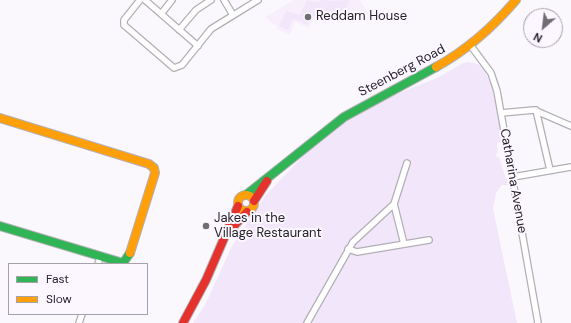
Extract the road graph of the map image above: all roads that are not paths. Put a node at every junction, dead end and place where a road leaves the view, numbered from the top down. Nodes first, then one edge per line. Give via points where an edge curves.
1 (140, 0) edge
2 (145, 0) edge
3 (172, 0) edge
4 (211, 0) edge
5 (224, 0) edge
6 (258, 0) edge
7 (516, 0) edge
8 (161, 14) junction
9 (233, 15) junction
10 (179, 30) junction
11 (198, 46) junction
12 (471, 46) junction
13 (536, 110) junction
14 (501, 113) junction
15 (0, 118) edge
16 (571, 126) edge
17 (292, 157) junction
18 (407, 163) dead end
19 (571, 167) edge
20 (550, 170) junction
21 (512, 177) junction
22 (246, 195) junction
23 (254, 201) junction
24 (394, 204) junction
25 (238, 206) junction
26 (247, 212) junction
27 (0, 226) edge
28 (227, 233) junction
29 (429, 240) dead end
30 (404, 244) junction
31 (348, 250) junction
32 (99, 260) edge
33 (183, 323) edge
34 (307, 323) edge
35 (538, 323) edge

1 - 11 street via 124,20 124,25 172,67 182,65
2 - 8 street
3 - 8 street
4 - 10 street via 196,10
5 - 9 street
6 - 9 street
7 - 12 main road, Steenberg Road via 498,22
8 - 10 street
9 - 11 street via 211,29
10 - 11 street
12 - 14 street, Catharina Avenue via 494,79
12 - 17 main road, Steenberg Road via 444,64 352,112
13 - 14 street
13 - 16 street
13 - 20 street
14 - 21 street, Catharina Avenue
15 - 32 main road via 143,162 154,168 153,184 128,259 120,263
17 - 22 main road, Steenberg Road
17 - 23 main road, Steenberg Road via 263,185
18 - 24 street
19 - 20 street
20 - 21 street
21 - 35 street, Catharina Avenue
22 - 23 main road
22 - 25 main road via 239,198
23 - 26 main road via 253,208
24 - 30 street
24 - 31 street via 364,231
25 - 26 main road
25 - 28 main road
26 - 28 main road
27 - 32 main road
28 - 33 main road
29 - 30 street
30 - 31 street via 357,252
31 - 34 street

